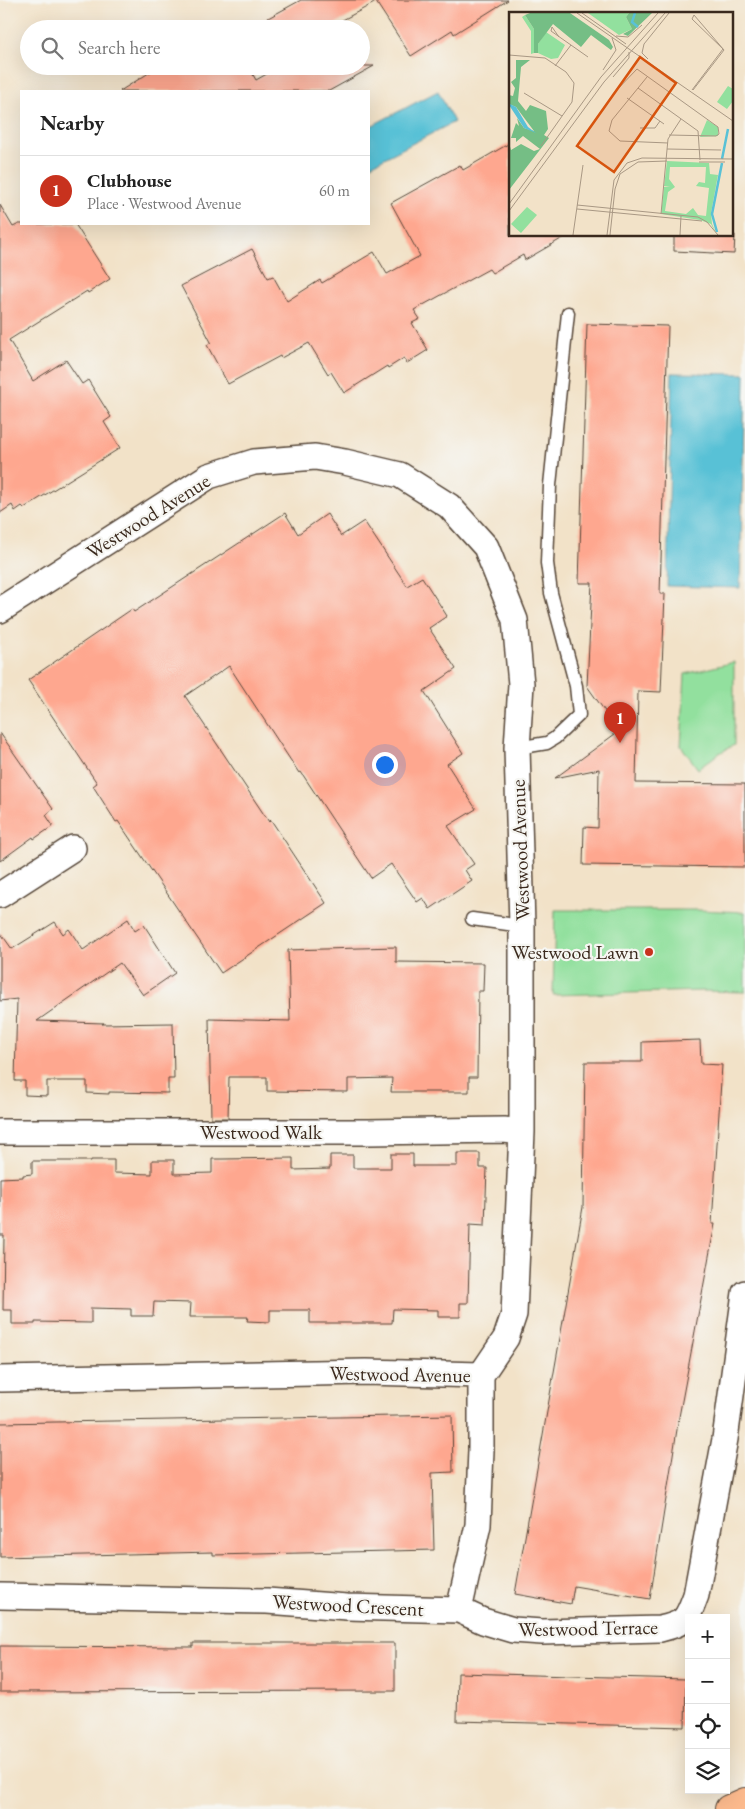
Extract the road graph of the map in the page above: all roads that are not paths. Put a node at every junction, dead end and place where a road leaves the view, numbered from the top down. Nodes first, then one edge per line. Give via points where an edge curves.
1 (568, 313) dead end
2 (0, 610) edge
3 (517, 748) junction
4 (73, 848) dead end
5 (0, 895) edge
6 (472, 919) dead end
7 (522, 926) junction
8 (0, 1132) edge
9 (522, 1132) junction
10 (745, 1293) edge
11 (481, 1375) junction
12 (0, 1379) edge
13 (0, 1596) edge
14 (459, 1610) junction
15 (745, 1802) edge
16 (729, 1809) edge

1 - 3 lane via 550,485 548,563 551,593 576,686 579,715 547,743
2 - 3 street, Westwood Avenue via 209,476 254,462 315,457 400,475 449,506 486,547 515,620 521,684
3 - 7 street, Westwood Avenue
4 - 5 street
6 - 7 lane
7 - 9 street, Westwood Avenue
8 - 9 street, Westwood Walk
9 - 11 street, Westwood Avenue via 514,1314 506,1338
10 - 14 street, Westwood Terrace via 725,1439 696,1595 688,1616 678,1625 660,1629 542,1632 512,1630
11 - 12 street, Westwood Avenue via 366,1372
11 - 14 street via 478,1525
13 - 14 street, Westwood Crescent via 267,1601
15 - 16 highway

